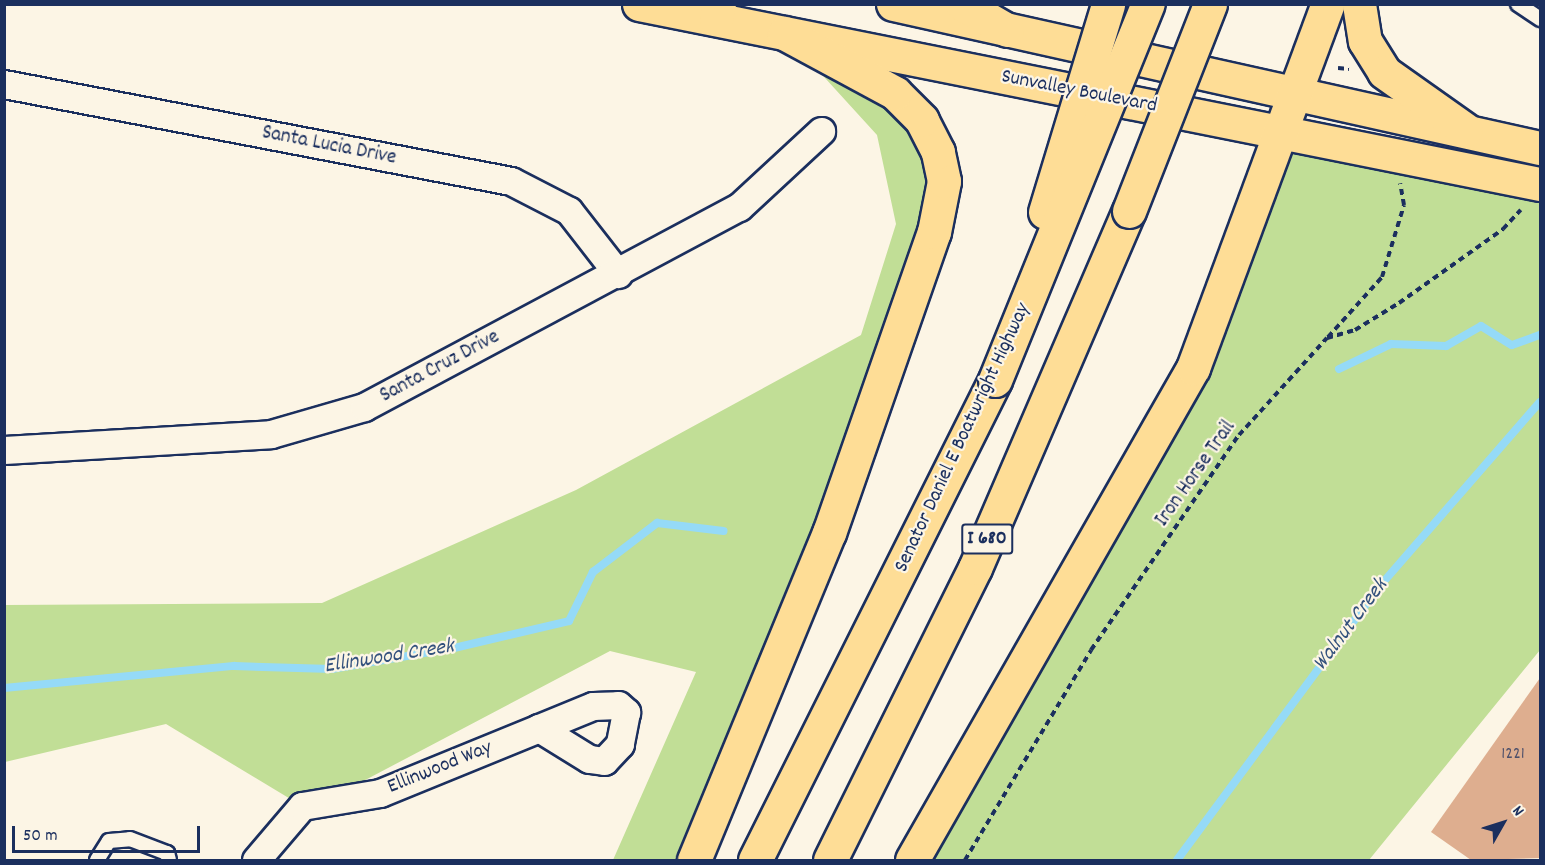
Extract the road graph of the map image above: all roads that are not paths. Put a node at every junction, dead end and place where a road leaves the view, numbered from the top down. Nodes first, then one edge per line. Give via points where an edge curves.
1 (639, 4) edge
2 (892, 4) edge
3 (962, 4) edge
4 (1108, 4) edge
5 (1148, 4) edge
6 (1210, 4) edge
7 (1328, 4) edge
8 (1359, 4) edge
9 (1518, 4) edge
10 (717, 12) edge
11 (1540, 18) edge
12 (1007, 30) junction
13 (784, 33) junction
14 (4, 84) edge
15 (1297, 96) junction
16 (1466, 130) junction
17 (821, 131) dead end
18 (1283, 133) junction
19 (1540, 148) edge
20 (1529, 190) edge
21 (618, 274) junction
22 (995, 380) junction
23 (4, 450) edge
24 (539, 728) dead end
25 (98, 861) edge
26 (169, 861) edge
27 (256, 861) edge
28 (694, 861) edge
29 (755, 861) edge
30 (830, 861) edge
31 (912, 861) edge

1 - 10 main road, Sunvalley Boulevard
2 - 12 main road, Sunvalley Boulevard
3 - 12 main road
4 - 22 main road, bridge
5 - 22 main road, Senator Daniel E Boatwright Highway, bridge
6 - 30 main road, I 680, bridge via 1129,211 975,568
7 - 15 main road
8 - 16 main road via 1365,41 1384,72
9 - 11 lane
10 - 13 main road, Sunvalley Boulevard
12 - 15 main road, Sunvalley Boulevard
13 - 18 main road, Sunvalley Boulevard
13 - 28 main road via 895,93 922,120 938,152 944,181 934,232 860,448
14 - 21 street, Santa Lucia Drive via 512,181 569,211
15 - 16 main road, Sunvalley Boulevard
15 - 18 main road
16 - 19 main road, Sunvalley Boulevard
17 - 21 street, Santa Cruz Drive via 739,207
18 - 20 main road, Sunvalley Boulevard via 1394,155
18 - 31 main road via 1193,368
21 - 23 street, Santa Cruz Drive via 364,407 271,434
22 - 29 main road, Senator Daniel E Boatwright Highway
24 - 27 street, Ellinwood Way via 380,793 302,806
25 - 26 lane via 110,841 130,838 167,853

